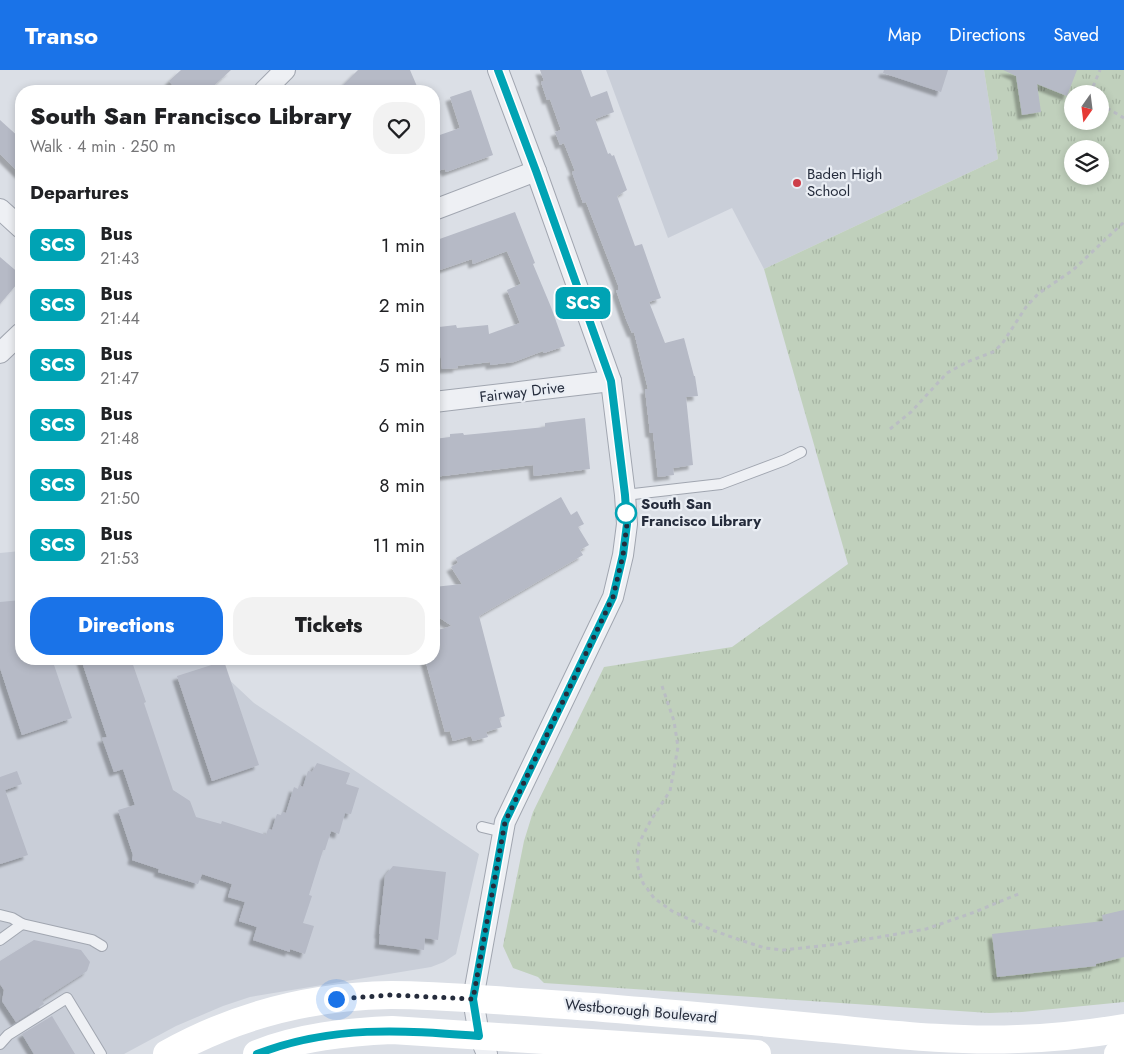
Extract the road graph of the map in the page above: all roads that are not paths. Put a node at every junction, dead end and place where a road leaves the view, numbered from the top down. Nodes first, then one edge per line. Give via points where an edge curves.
1 (285, 70) edge
2 (498, 70) edge
3 (270, 85) edge
4 (536, 171) junction
5 (440, 208) edge
6 (0, 209) edge
7 (15, 223) edge
8 (15, 338) edge
9 (0, 352) edge
10 (611, 381) junction
11 (440, 401) edge
12 (801, 452) dead end
13 (625, 495) junction
14 (482, 826) dead end
15 (503, 832) junction
16 (0, 915) edge
17 (22, 924) junction
18 (0, 940) edge
19 (102, 946) dead end
20 (473, 999) junction
21 (1124, 1028) edge
22 (0, 1044) edge
23 (483, 1045) edge
24 (612, 1050) edge
25 (271, 1052) edge
26 (1124, 1053) edge
27 (101, 1054) edge
28 (167, 1054) edge
29 (757, 1054) edge
30 (1118, 1054) edge

1 - 3 street
2 - 4 street
4 - 5 street
4 - 10 street
6 - 7 street
8 - 9 street
10 - 11 street, Fairway Drive
10 - 13 street
12 - 13 lane via 721,484
13 - 15 street via 627,524 613,597
14 - 15 lane
15 - 20 street
16 - 17 lane
17 - 18 lane
17 - 19 lane via 92,940
20 - 21 main road, Westborough Boulevard via 929,1037 1016,1040
20 - 23 street
20 - 28 main road, Westborough Boulevard via 391,995 314,1002 246,1019 194,1039
22 - 27 lane via 8,1035 67,998
23 - 24 main road
23 - 25 main road via 392,1030 319,1037
24 - 29 main road
26 - 30 main road

